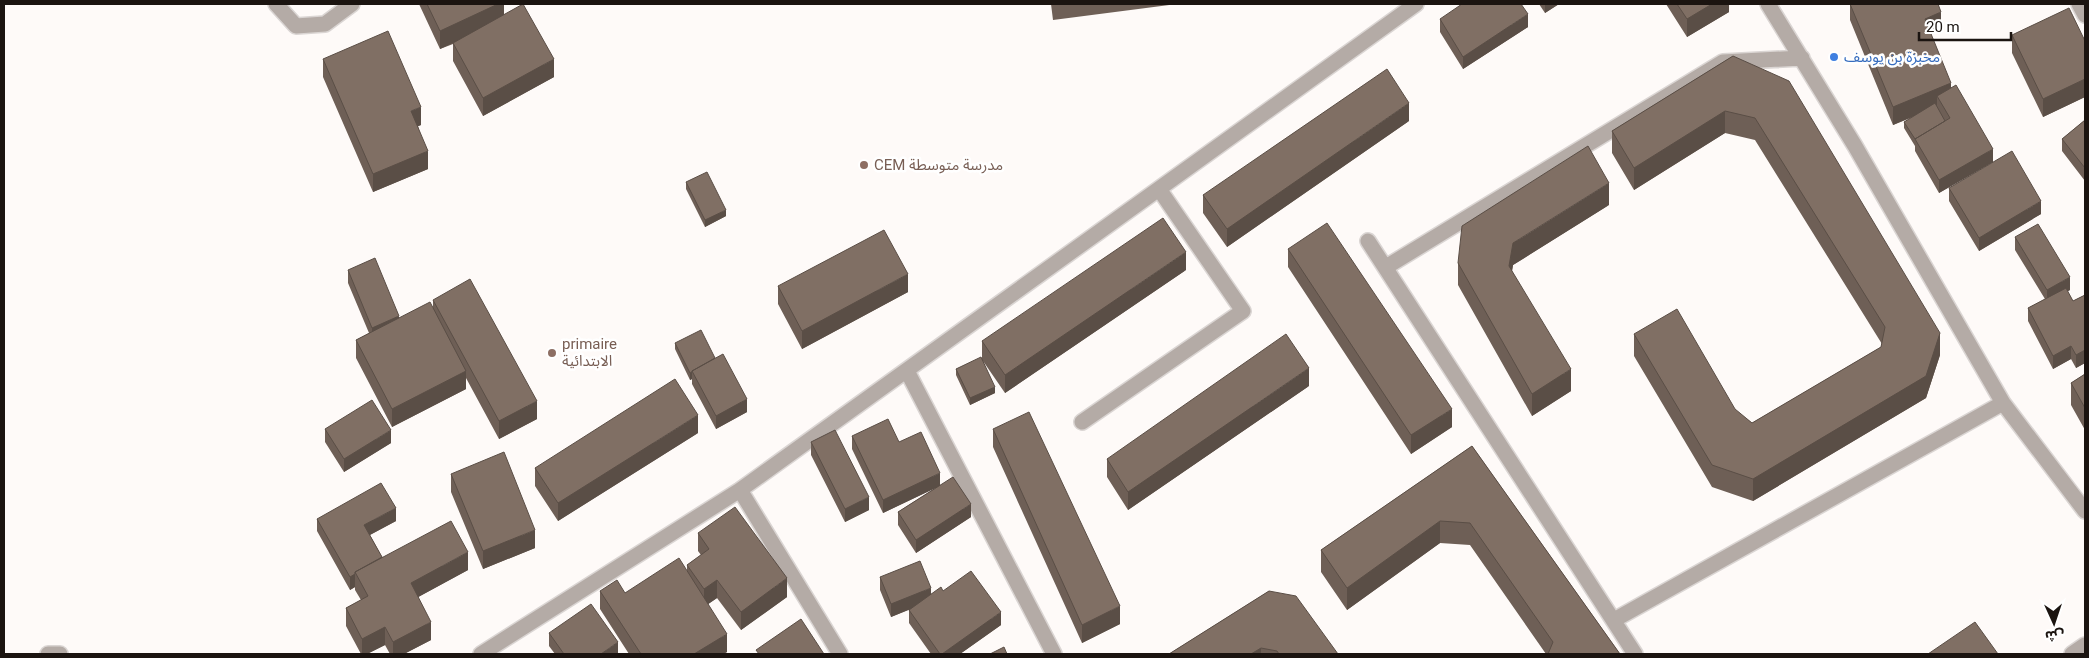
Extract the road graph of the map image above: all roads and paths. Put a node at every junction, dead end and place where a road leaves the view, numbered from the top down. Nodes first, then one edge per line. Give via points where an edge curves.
1 (276, 4) edge
2 (352, 4) edge
3 (1416, 4) edge
4 (1768, 4) edge
5 (2079, 4) edge
6 (2085, 15) edge
7 (1802, 58) junction
8 (1159, 189) junction
9 (1368, 242) dead end
10 (1386, 267) junction
11 (907, 371) junction
12 (2003, 403) junction
13 (1082, 422) dead end
14 (740, 490) junction
15 (2085, 511) edge
16 (1614, 620) junction
17 (2085, 645) edge
18 (48, 654) edge
19 (60, 654) edge
20 (481, 654) edge
21 (840, 654) edge
22 (1054, 654) edge
23 (1635, 654) edge
24 (2072, 654) edge

1 - 2 street via 296,26 325,24
3 - 8 street
4 - 7 street
5 - 6 street
7 - 10 street via 1723,62
7 - 12 street
8 - 11 street
8 - 13 street via 1243,311
9 - 10 street
10 - 16 street
11 - 14 street
11 - 22 street
12 - 15 street
12 - 16 street
14 - 20 street
14 - 21 street
16 - 23 street
17 - 24 street
18 - 19 street

